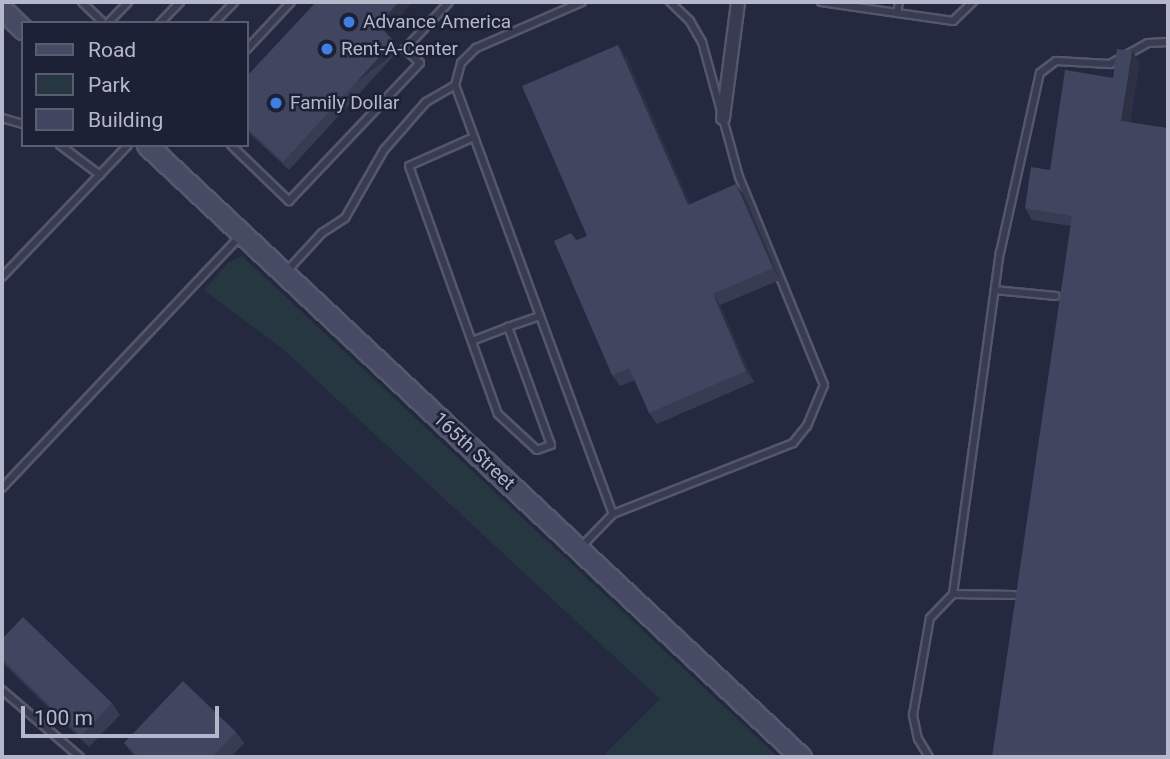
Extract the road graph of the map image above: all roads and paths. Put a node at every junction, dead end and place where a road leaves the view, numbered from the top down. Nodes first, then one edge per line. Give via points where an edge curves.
1 (82, 2) edge
2 (128, 2) edge
3 (180, 2) edge
4 (234, 2) edge
5 (290, 2) edge
6 (449, 2) edge
7 (582, 2) edge
8 (670, 2) edge
9 (738, 2) edge
10 (821, 2) edge
11 (899, 2) edge
12 (973, 2) edge
13 (897, 13) junction
14 (4, 15) edge
15 (104, 21) edge
16 (108, 21) edge
17 (162, 21) edge
18 (216, 21) edge
19 (21, 28) edge
20 (1168, 42) edge
21 (248, 48) edge
22 (455, 85) junction
23 (2, 118) edge
24 (723, 118) junction
25 (21, 123) edge
26 (474, 137) junction
27 (63, 147) edge
28 (126, 147) edge
29 (149, 147) edge
30 (233, 147) edge
31 (100, 175) junction
32 (242, 234) junction
33 (2, 263) edge
34 (9, 270) junction
35 (284, 274) junction
36 (2, 277) edge
37 (995, 290) junction
38 (1056, 296) dead end
39 (540, 316) junction
40 (508, 327) junction
41 (472, 341) junction
42 (2, 488) edge
43 (612, 514) junction
44 (579, 550) junction
45 (953, 594) junction
46 (1014, 596) edge
47 (2, 690) edge
48 (80, 757) edge
49 (800, 757) edge
50 (929, 757) edge

1 - 15 lane
2 - 16 lane
3 - 17 lane
4 - 18 lane
5 - 21 lane
6 - 30 lane via 405,49 420,63 289,201
7 - 22 lane via 476,48 461,63
8 - 24 lane via 690,21 702,42
9 - 24 street
10 - 13 lane
11 - 13 lane
12 - 13 lane via 953,21
14 - 19 main road
20 - 37 lane via 1147,43 1110,64 1056,61 1043,68
22 - 26 lane
22 - 35 lane via 426,102 384,150 345,218 322,233
23 - 25 lane
24 - 43 lane via 739,177 823,378 822,394 800,435 781,450
26 - 39 lane
26 - 41 lane via 409,166
27 - 31 lane
28 - 31 lane
29 - 32 main road, 165th Street
31 - 34 lane
32 - 35 main road, 165th Street
32 - 42 lane
33 - 34 lane
34 - 36 lane
35 - 44 main road, 165th Street
37 - 38 lane
37 - 45 lane
39 - 40 lane
39 - 43 lane
40 - 41 lane
40 - 41 lane via 551,445 537,450 498,414
43 - 44 lane
44 - 49 main road, 165th Street
45 - 46 lane
45 - 50 lane via 937,608 926,629 913,715 918,738
47 - 48 lane

